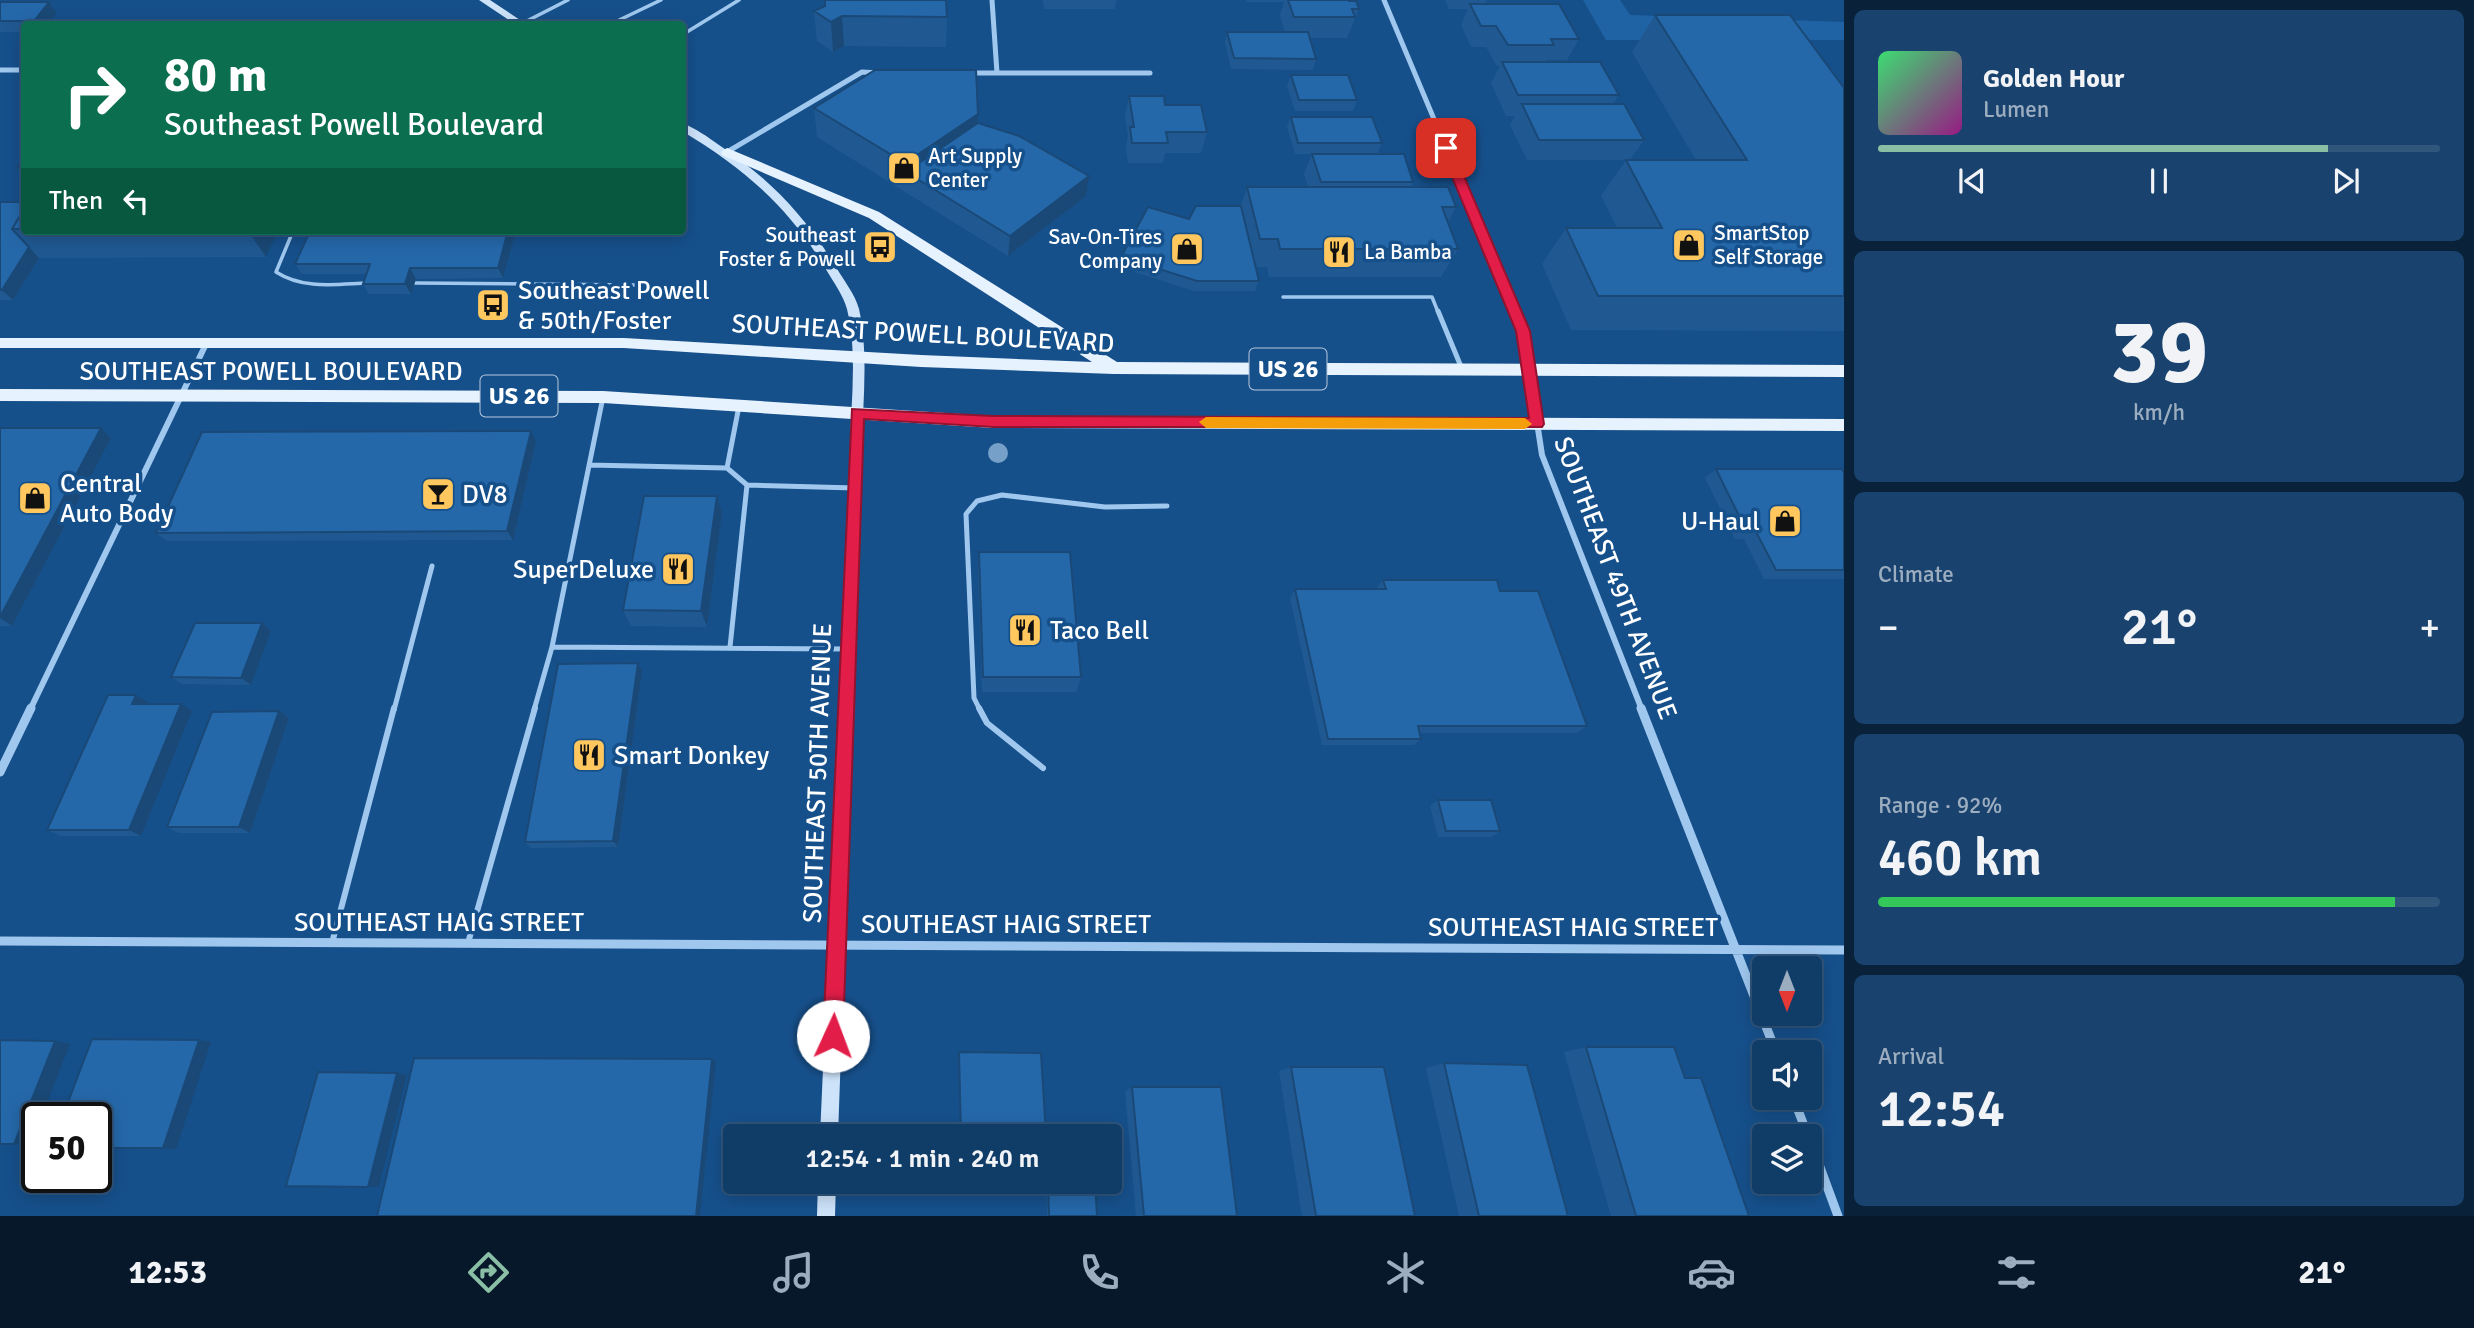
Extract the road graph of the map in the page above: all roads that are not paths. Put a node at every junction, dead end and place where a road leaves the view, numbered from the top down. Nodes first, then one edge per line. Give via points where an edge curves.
1 (484, 0) edge
2 (568, 0) edge
3 (661, 0) edge
4 (739, 0) edge
5 (992, 0) edge
6 (1384, 0) edge
7 (516, 21) edge
8 (527, 21) edge
9 (617, 21) edge
10 (686, 32) edge
11 (0, 70) edge
12 (21, 70) edge
13 (889, 73) edge
14 (956, 73) edge
15 (997, 73) junction
16 (1150, 73) dead end
17 (686, 128) edge
18 (727, 152) junction
19 (291, 235) edge
20 (374, 283) edge
21 (415, 283) edge
22 (636, 285) dead end
23 (1283, 298) dead end
24 (0, 343) edge
25 (206, 344) junction
26 (857, 356) junction
27 (1114, 368) junction
28 (1462, 369) junction
29 (1528, 369) junction
30 (1844, 370) edge
31 (0, 395) edge
32 (181, 395) junction
33 (603, 397) junction
34 (740, 404) junction
35 (857, 413) junction
36 (1537, 424) junction
37 (1844, 425) edge
38 (589, 465) junction
39 (727, 468) junction
40 (747, 485) junction
41 (855, 488) junction
42 (1167, 506) dead end
43 (432, 566) dead end
44 (552, 647) junction
45 (730, 647) junction
46 (849, 649) junction
47 (1043, 768) dead end
48 (0, 772) edge
49 (0, 942) edge
50 (332, 943) junction
51 (468, 943) junction
52 (837, 945) junction
53 (1738, 950) junction
54 (1844, 950) edge
55 (1772, 1040) edge
56 (830, 1124) edge
57 (1822, 1173) edge
58 (826, 1194) edge
59 (825, 1216) edge
60 (1838, 1216) edge

1 - 7 main road
2 - 8 lane
3 - 9 lane
4 - 10 lane
5 - 15 street
6 - 29 street, SOUTHEAST 49TH AVENUE via 1523,331
11 - 12 street
13 - 18 street via 862,72
14 - 15 street
15 - 16 street
17 - 18 main road, SOUTHEAST 50TH AVENUE
18 - 26 main road, SOUTHEAST 50TH AVENUE via 783,199 816,239 851,304
18 - 27 main road via 874,215
19 - 20 lane via 276,272 283,278 302,283
21 - 22 lane
23 - 28 lane via 1432,298
24 - 25 main road, SOUTHEAST POWELL BOULEVARD / US 26
25 - 26 main road, SOUTHEAST POWELL BOULEVARD / US 26 via 625,343
25 - 32 street
26 - 27 main road, SOUTHEAST POWELL BOULEVARD / US 26
26 - 35 main road, SOUTHEAST 50TH AVENUE
27 - 28 main road, SOUTHEAST POWELL BOULEVARD / US 26
28 - 29 main road, SOUTHEAST POWELL BOULEVARD / US 26
29 - 30 main road, SOUTHEAST POWELL BOULEVARD / US 26
29 - 36 street, SOUTHEAST 49TH AVENUE
31 - 32 main road, SOUTHEAST POWELL BOULEVARD / US 26
32 - 33 main road, SOUTHEAST POWELL BOULEVARD / US 26
32 - 48 street
33 - 34 main road, SOUTHEAST POWELL BOULEVARD / US 26
33 - 38 lane
34 - 35 main road, SOUTHEAST POWELL BOULEVARD / US 26
34 - 39 lane
35 - 36 main road, SOUTHEAST POWELL BOULEVARD / US 26 via 993,422
35 - 41 main road, SOUTHEAST 50TH AVENUE
36 - 37 main road, SOUTHEAST POWELL BOULEVARD / US 26
36 - 53 street, SOUTHEAST 49TH AVENUE via 1546,467
38 - 39 lane
38 - 44 lane
39 - 40 lane
40 - 41 lane
40 - 45 lane
41 - 46 main road, SOUTHEAST 50TH AVENUE
42 - 47 lane via 1105,507 1002,495 977,501 966,514 974,698 987,723
43 - 50 lane
44 - 45 lane
44 - 51 lane
45 - 46 lane
46 - 52 main road, SOUTHEAST 50TH AVENUE
49 - 50 street, SOUTHEAST HAIG STREET
50 - 51 street, SOUTHEAST HAIG STREET
51 - 52 street, SOUTHEAST HAIG STREET
52 - 53 street, SOUTHEAST HAIG STREET
52 - 56 main road, SOUTHEAST 50TH AVENUE
53 - 54 street, SOUTHEAST HAIG STREET
53 - 55 street, SOUTHEAST 49TH AVENUE
57 - 60 street
58 - 59 main road

